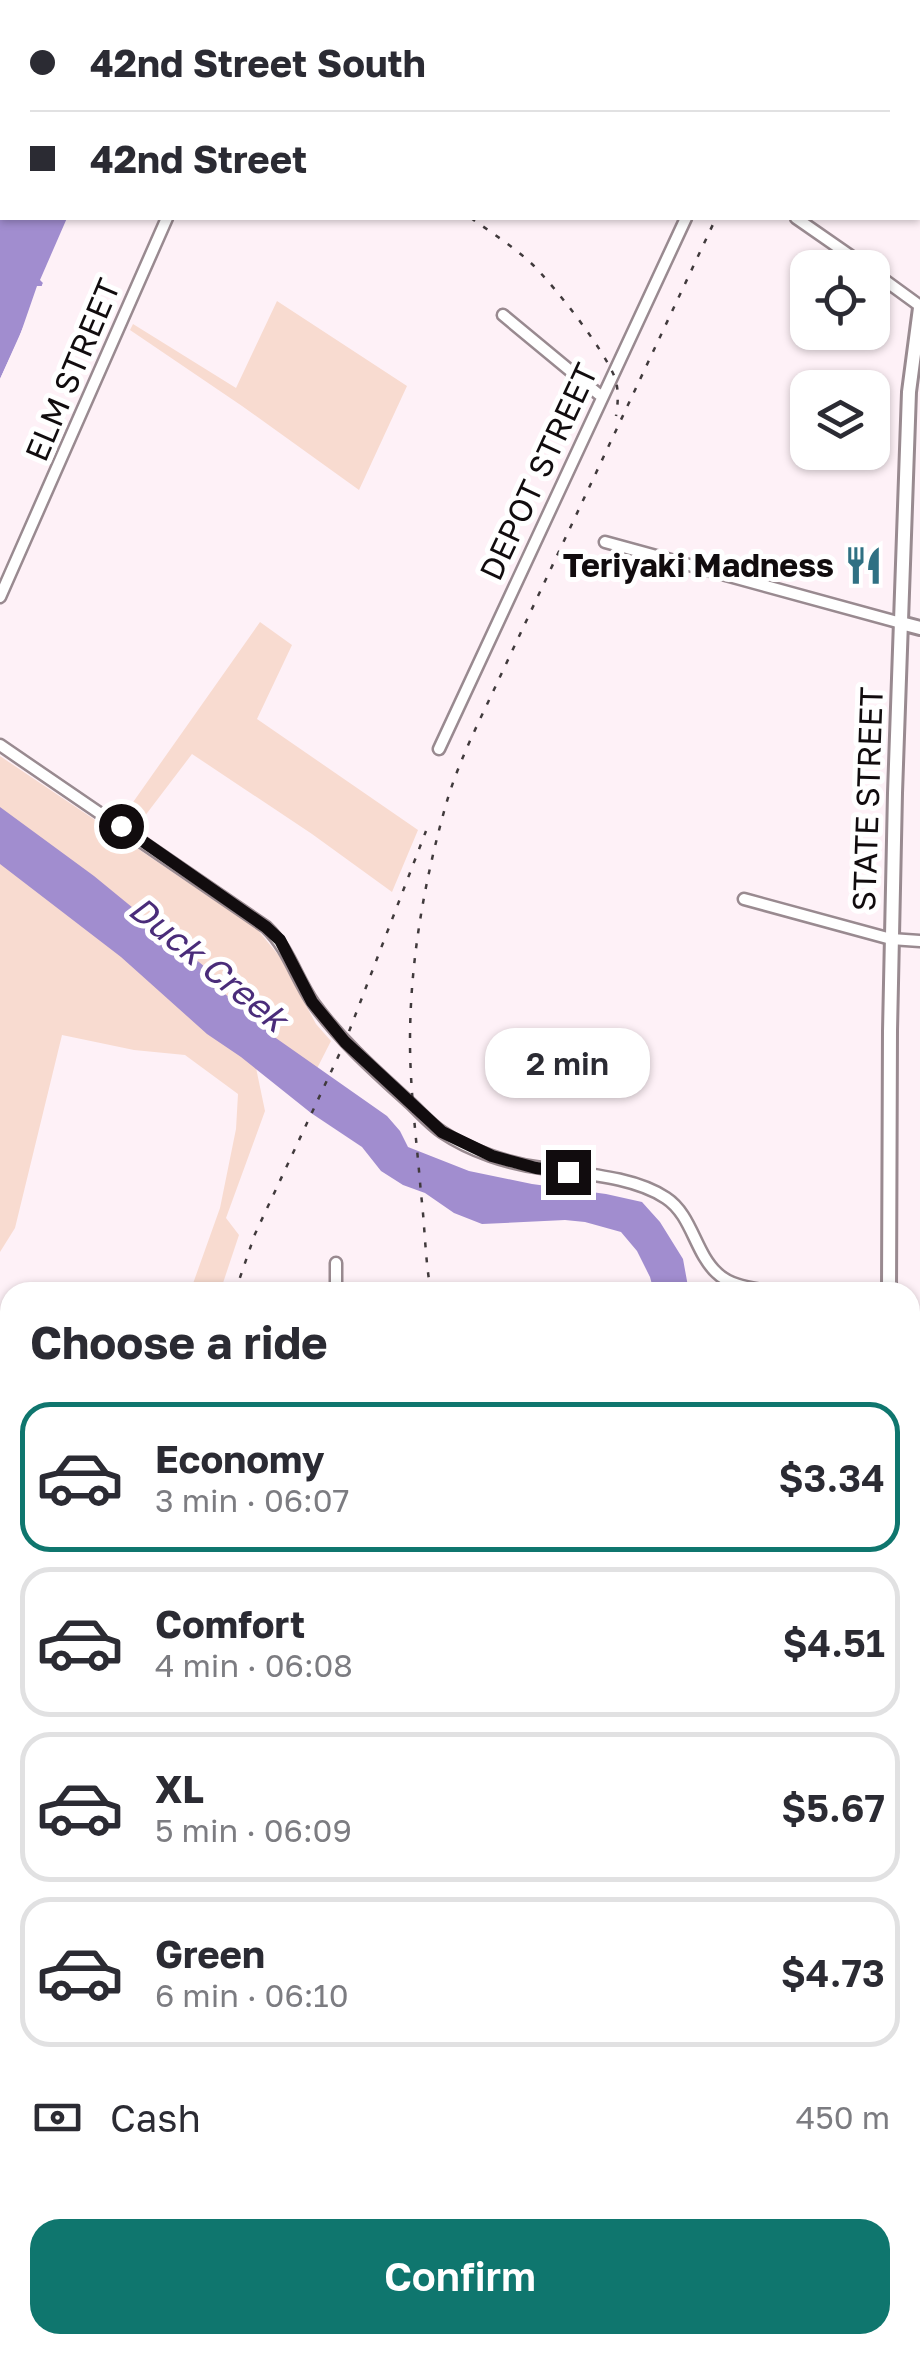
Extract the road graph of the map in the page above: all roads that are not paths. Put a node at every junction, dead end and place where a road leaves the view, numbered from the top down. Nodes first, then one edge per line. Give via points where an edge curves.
1 (166, 220) edge
2 (685, 220) edge
3 (799, 220) edge
4 (842, 250) edge
5 (890, 284) edge
6 (920, 307) edge
7 (502, 315) dead end
8 (602, 397) junction
9 (605, 542) dead end
10 (0, 596) edge
11 (901, 624) junction
12 (920, 628) edge
13 (0, 744) edge
14 (439, 749) dead end
15 (744, 900) dead end
16 (891, 939) junction
17 (920, 941) edge
18 (336, 1263) dead end
19 (336, 1282) edge
20 (731, 1282) edge
21 (889, 1282) edge

1 - 10 street, ELM STREET
2 - 8 street, DEPOT STREET
3 - 4 street
5 - 6 street
6 - 11 main road, STATE STREET via 909,392
7 - 8 street
8 - 14 street, DEPOT STREET
9 - 11 street
11 - 12 main road
11 - 16 main road, STATE STREET
13 - 20 street via 266,927 280,940 312,1002 442,1132 492,1156 599,1176 670,1200 716,1273
15 - 16 street
16 - 17 street
16 - 21 main road, STATE STREET
18 - 19 street

